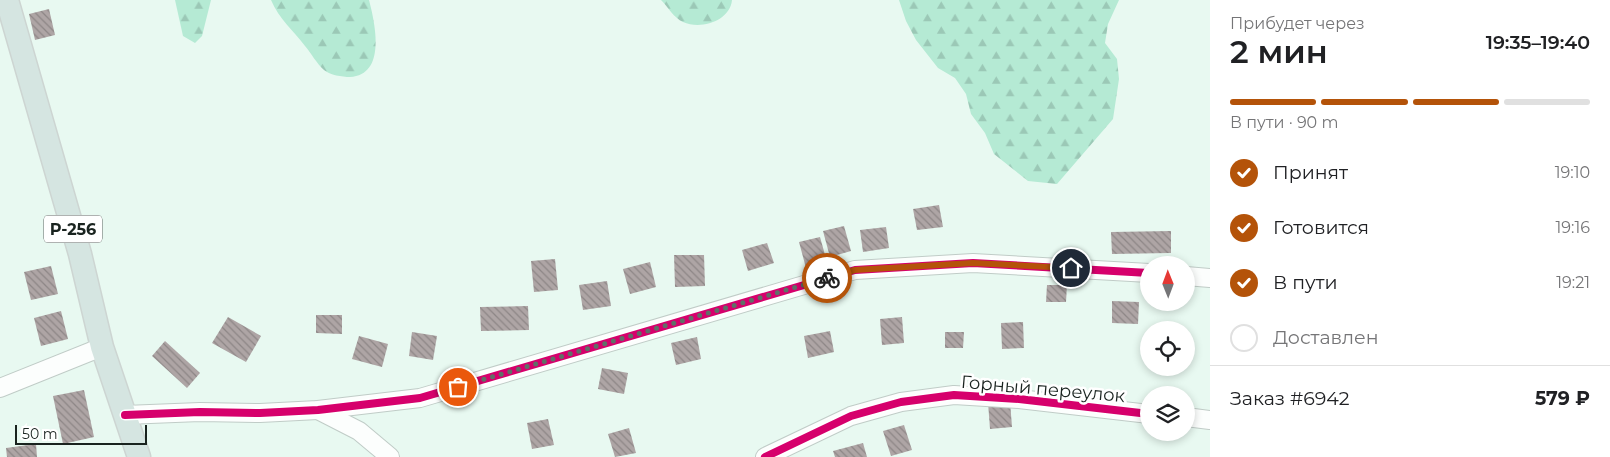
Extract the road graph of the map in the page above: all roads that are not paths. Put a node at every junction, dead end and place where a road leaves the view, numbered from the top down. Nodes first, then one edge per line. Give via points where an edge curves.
1 (6, 0) edge
2 (1140, 272) edge
3 (1195, 277) edge
4 (1210, 278) edge
5 (102, 347) junction
6 (0, 388) edge
7 (318, 410) junction
8 (1140, 413) edge
9 (125, 415) junction
10 (1195, 419) edge
11 (1210, 420) edge
12 (139, 457) edge
13 (390, 457) edge
14 (765, 457) edge

1 - 5 main road, Р-256 via 80,254
2 - 7 street via 973,263 855,270 420,398
3 - 4 street
5 - 6 street
5 - 9 main road, Р-256
7 - 9 street
7 - 13 street via 360,431
8 - 14 street, Горный переулок via 1019,398 954,395 901,402 851,416
9 - 12 main road, Р-256
10 - 11 street

